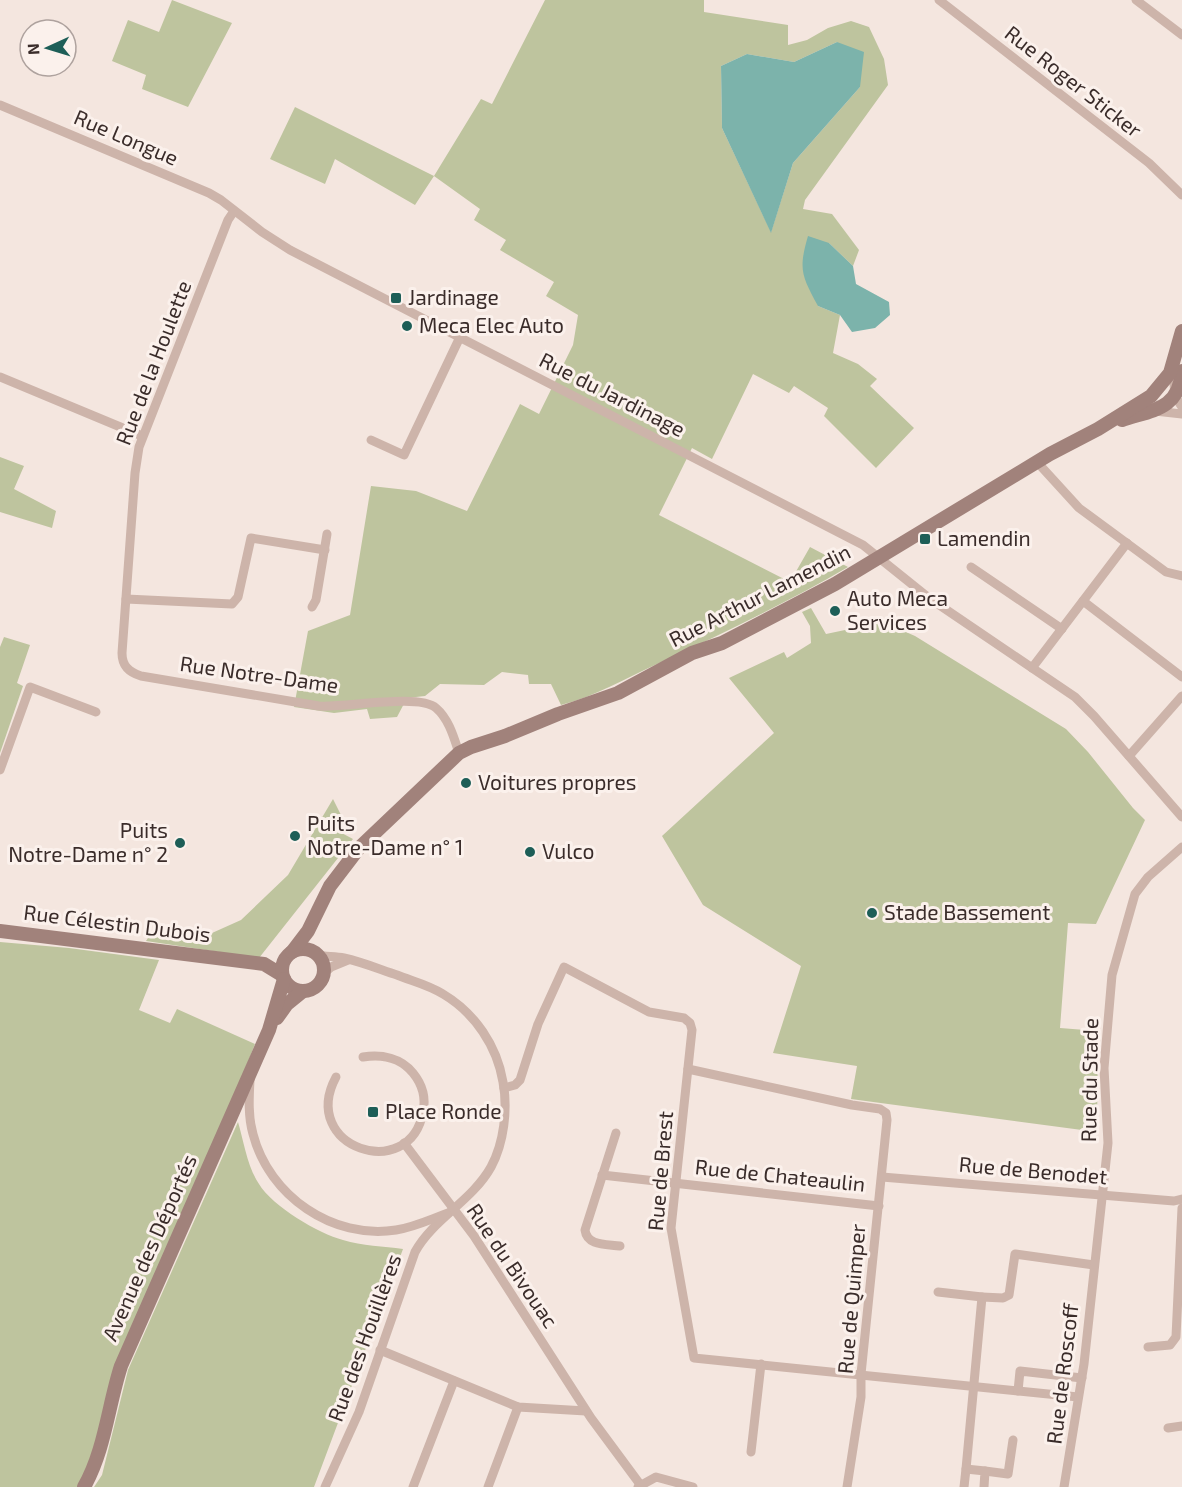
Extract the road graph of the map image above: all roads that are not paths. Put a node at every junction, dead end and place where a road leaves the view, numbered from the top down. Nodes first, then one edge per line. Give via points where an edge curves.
1 (939, 0) edge
2 (1136, 0) edge
3 (1182, 35) edge
4 (0, 105) edge
5 (1182, 195) edge
6 (234, 211) junction
7 (460, 337) junction
8 (1182, 340) edge
9 (1178, 368) edge
10 (0, 377) edge
11 (1178, 402) edge
12 (1150, 412) junction
13 (1182, 414) edge
14 (1098, 429) junction
15 (142, 436) junction
16 (371, 440) dead end
17 (1037, 462) junction
18 (327, 534) dead end
19 (1127, 543) junction
20 (325, 550) junction
21 (879, 558) junction
22 (971, 567) dead end
23 (1182, 576) edge
24 (126, 599) junction
25 (1083, 601) junction
26 (312, 607) dead end
27 (1062, 629) junction
28 (1032, 668) junction
29 (133, 673) joint
30 (1182, 677) edge
31 (1182, 696) edge
32 (96, 712) dead end
33 (459, 753) junction
34 (1129, 756) junction
35 (0, 770) edge
36 (1182, 817) edge
37 (1182, 847) edge
38 (339, 873) junction
39 (0, 932) edge
40 (291, 953) junction
41 (316, 954) junction
42 (230, 960) junction
43 (350, 960) junction
44 (323, 974) junction
45 (283, 977) junction
46 (303, 991) junction
47 (269, 1030) junction
48 (363, 1058) dead end
49 (688, 1069) junction
50 (251, 1070) junction
51 (336, 1077) dead end
52 (504, 1088) junction
53 (616, 1133) dead end
54 (404, 1143) junction
55 (602, 1174) junction
56 (882, 1177) junction
57 (676, 1183) junction
58 (1103, 1194) junction
59 (1182, 1199) edge
60 (879, 1206) junction
61 (1182, 1208) edge
62 (453, 1210) junction
63 (620, 1246) dead end
64 (1094, 1265) junction
65 (938, 1292) dead end
66 (982, 1297) junction
67 (1148, 1347) dead end
68 (380, 1350) junction
69 (761, 1364) junction
70 (861, 1374) junction
71 (1082, 1378) junction
72 (454, 1381) junction
73 (972, 1386) junction
74 (1018, 1390) junction
75 (1078, 1397) junction
76 (518, 1407) junction
77 (586, 1411) junction
78 (1182, 1426) edge
79 (1168, 1428) dead end
80 (1013, 1440) dead end
81 (751, 1452) dead end
82 (966, 1469) junction
83 (985, 1471) junction
84 (640, 1486) edge
85 (84, 1487) edge
86 (325, 1487) edge
87 (413, 1487) edge
88 (488, 1487) edge
89 (693, 1487) edge
90 (848, 1487) edge
91 (964, 1487) edge
92 (984, 1487) edge
93 (1064, 1487) edge

1 - 5 street, Rue Roger Sticker via 1149,163
2 - 3 street
4 - 6 street, Rue Longue via 209,193
6 - 7 street, Rue du Jardinage via 284,246
6 - 15 street, Rue de la Houlette
7 - 16 street via 404,455
7 - 21 street, Rue du Jardinage via 863,544
8 - 9 street
9 - 11 street
9 - 14 street via 1151,396
10 - 15 street
11 - 12 street
12 - 13 street
12 - 14 street
14 - 17 street, Rue Arthur Lamendin
15 - 24 street, Rue de la Houlette via 136,464
17 - 19 street via 1076,505
17 - 21 street, Rue Arthur Lamendin
18 - 20 street
19 - 23 street via 1166,572
19 - 25 street
20 - 24 street via 250,538 238,597 228,605
20 - 26 street
21 - 28 street, Rue du Jardinage via 929,598
21 - 33 street, Rue Arthur Lamendin via 802,603 722,643 692,653 618,693
22 - 27 street
24 - 29 street, Rue de la Houlette via 122,658
25 - 27 street
25 - 30 street
27 - 28 street
28 - 34 street, Rue du Jardinage via 1075,697
29 - 33 street, Rue Notre-Dame via 319,706 426,702 444,718
31 - 34 street
32 - 35 street via 30,687
33 - 38 street via 368,839
34 - 36 street, Rue du Jardinage
37 - 58 street, Rue du Stade via 1135,894 1112,975 1105,1059 1108,1143
38 - 40 street via 308,931
38 - 41 street via 317,930
39 - 42 street, Rue Célestin Dubois
40 - 41 street via 304,949
40 - 42 street, Rue Célestin Dubois
40 - 45 street via 283,963
41 - 43 street, Rue des Houillères
41 - 44 street
42 - 45 street, Rue Célestin Dubois via 264,964
43 - 44 street
43 - 52 street, Rue des Houillères via 430,987 458,1004 489,1041
44 - 46 street via 314,988
45 - 46 street via 292,988
45 - 47 street, Avenue des Déportés
46 - 47 street, Avenue des Déportés via 287,1004
47 - 50 street, Avenue des Déportés
48 - 54 street via 380,1056 396,1060 420,1083 423,1116
49 - 52 street, Rue de Brest via 692,1030 684,1018 654,1014 564,967 538,1024 520,1080
49 - 56 street, Rue de Quimper via 880,1109 887,1120
49 - 57 street, Rue de Brest
50 - 62 street via 250,1112 256,1143 273,1175 301,1204 338,1225 373,1231 405,1228
50 - 85 street, Avenue des Déportés via 121,1366 100,1448
51 - 54 street via 329,1094 329,1111 335,1128 346,1141 370,1152 388,1151
52 - 62 street, Rue des Houillères via 504,1114 495,1157 485,1176
53 - 55 street
54 - 62 street, Rue du Bivouac
55 - 57 street, Rue de Chateaulin
55 - 63 street via 585,1234 592,1242
56 - 58 street, Rue de Benodet
56 - 60 street, Rue de Quimper
57 - 60 street, Rue de Chateaulin
57 - 69 street, Rue de Brest via 672,1234 694,1358
58 - 59 street, Rue de Benodet
58 - 64 street, Rue du Stade
60 - 70 street, Rue de Quimper
61 - 67 street via 1176,1337 1170,1345
62 - 68 street, Rue des Houillères via 415,1252
62 - 77 street, Rue du Bivouac via 474,1236
64 - 66 street via 1015,1254 1009,1295 998,1299
64 - 71 street, Rue de Roscoff
65 - 66 street
66 - 73 street
68 - 72 street
68 - 86 street, Rue des Houillères via 357,1417
69 - 70 street
69 - 81 street
70 - 73 street
70 - 90 street, Rue de Quimper
71 - 74 street via 1020,1371
71 - 75 street, Rue de Roscoff
72 - 76 street
72 - 87 street
73 - 74 street
73 - 82 street
74 - 75 street
75 - 93 street, Rue de Roscoff
76 - 77 street
76 - 88 street
77 - 84 street, Rue du Bivouac
78 - 79 street
80 - 83 street via 1008,1473
82 - 83 street
82 - 91 street
83 - 92 street
84 - 89 street via 656,1477

